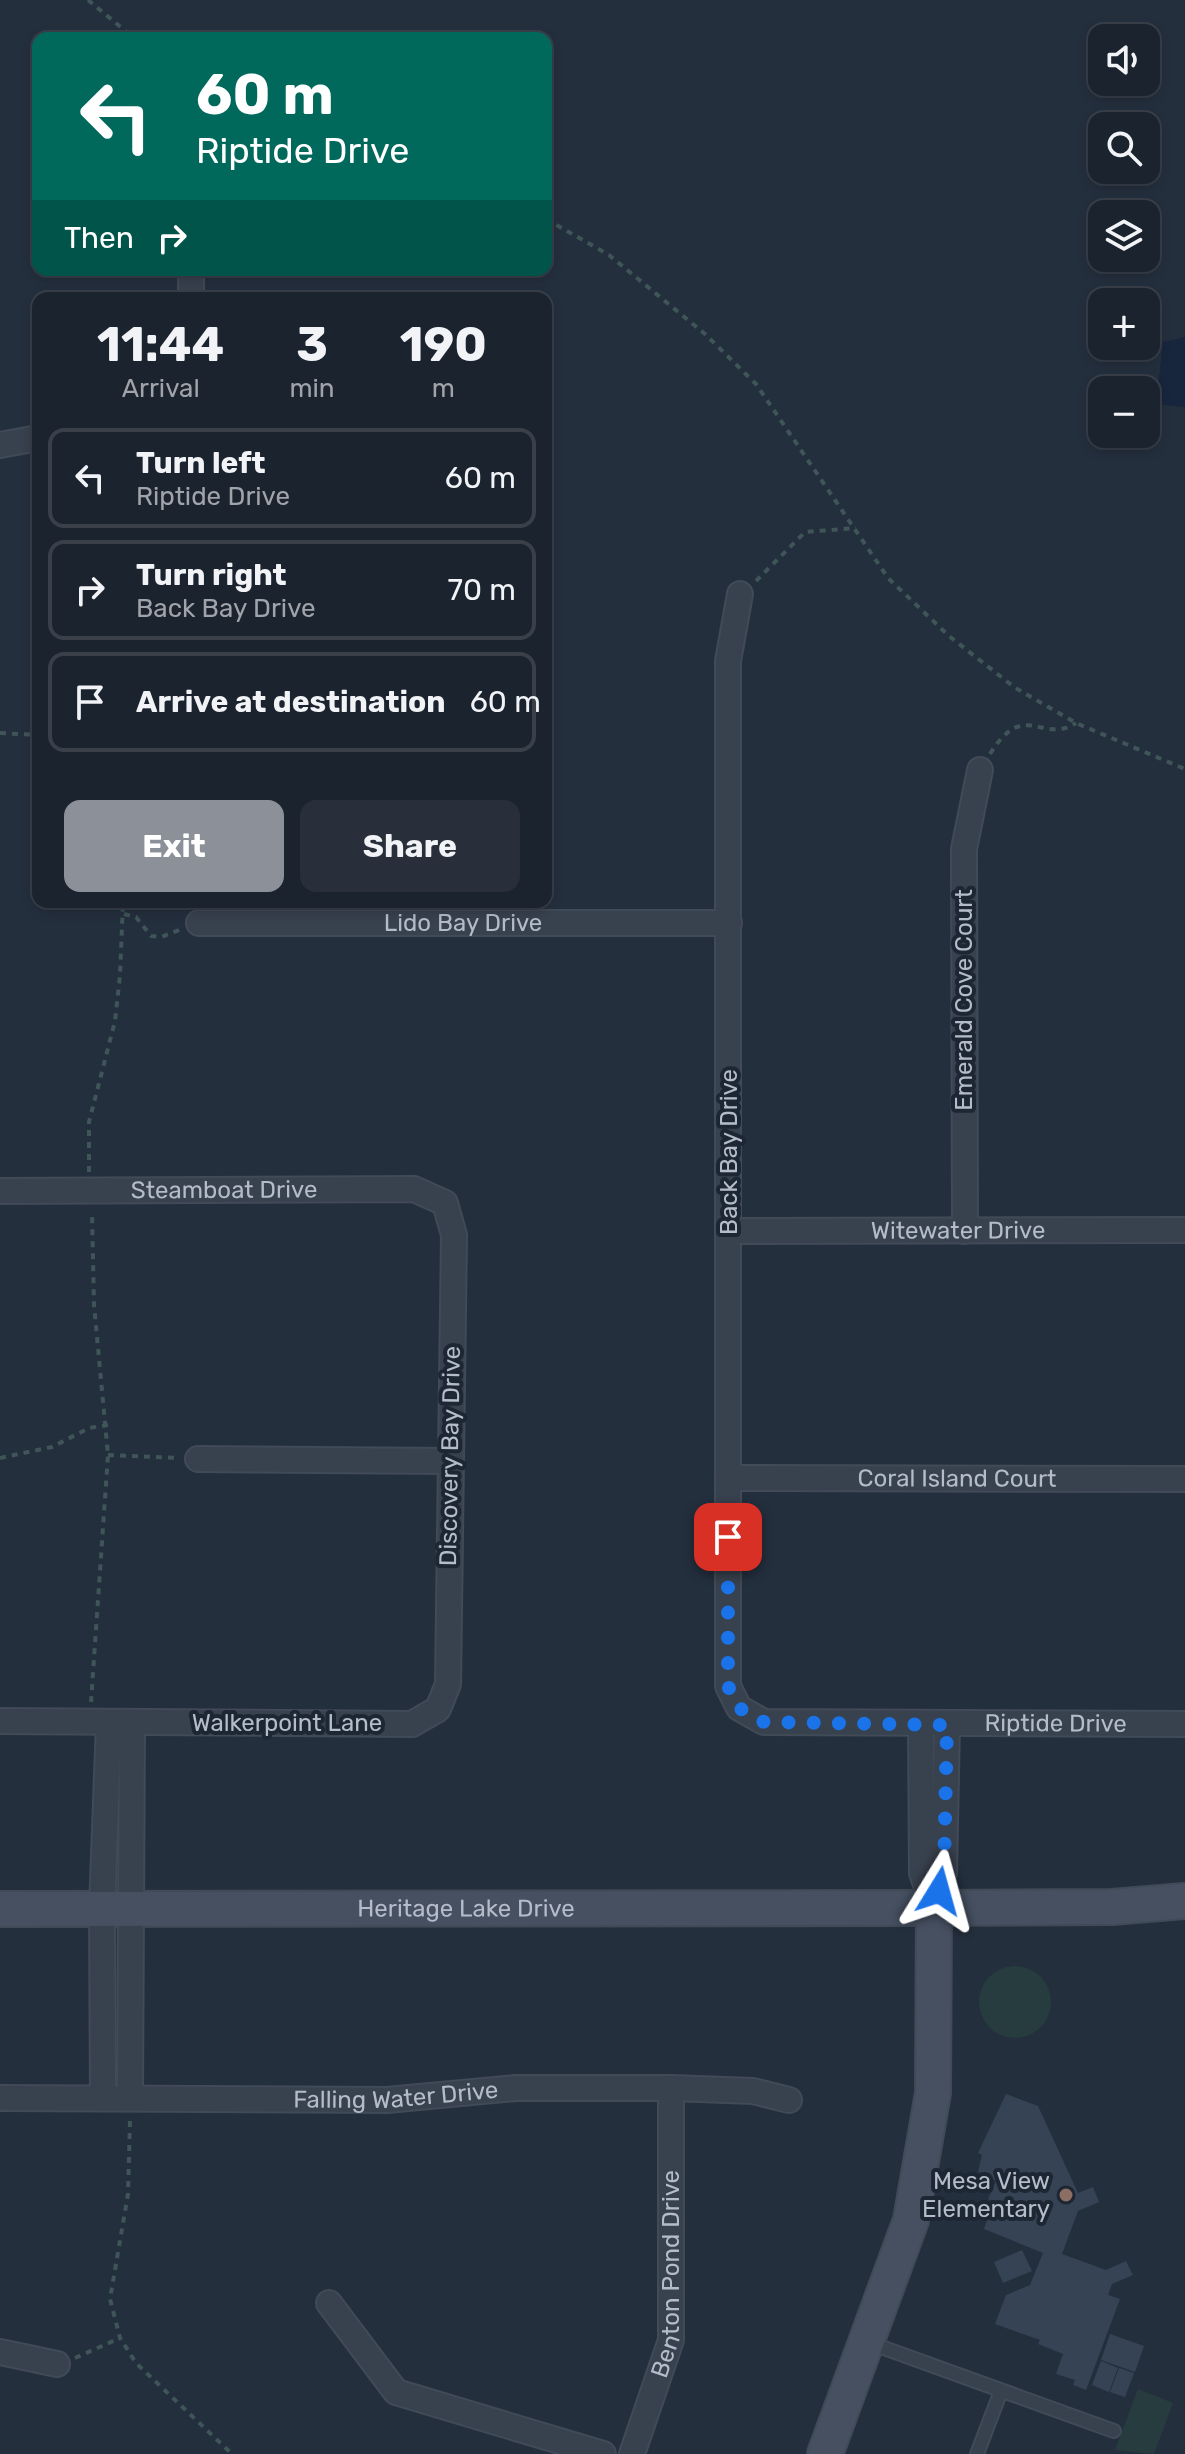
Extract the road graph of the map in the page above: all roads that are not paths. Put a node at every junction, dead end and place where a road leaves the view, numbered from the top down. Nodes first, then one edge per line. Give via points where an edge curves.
1 (32, 439) edge
2 (0, 445) edge
3 (740, 594) road end
4 (980, 770) road end
5 (459, 913) edge
6 (199, 923) road end
7 (729, 923) junction
8 (0, 1191) edge
9 (445, 1203) joint
10 (1185, 1230) edge
11 (730, 1231) junction
12 (965, 1231) junction
13 (198, 1459) road end
14 (449, 1461) junction
15 (729, 1478) junction
16 (1185, 1479) edge
17 (739, 1708) joint
18 (438, 1709) joint
19 (0, 1721) edge
20 (111, 1722) junction
21 (921, 1724) junction
22 (1185, 1724) edge
23 (947, 1725) junction
24 (1185, 1901) edge
25 (934, 1908) junction
26 (0, 1909) edge
27 (116, 1909) junction
28 (671, 2088) junction
29 (103, 2097) junction
30 (0, 2098) edge
31 (130, 2098) junction
32 (789, 2100) dead end
33 (329, 2303) dead end
34 (867, 2342) junction
35 (0, 2352) edge
36 (57, 2364) road end
37 (1001, 2391) junction
38 (1114, 2431) dead end
39 (603, 2454) edge
40 (632, 2454) edge
41 (825, 2454) edge
42 (977, 2454) edge

1 - 2 street
3 - 7 street, Back Bay Drive via 728,661
4 - 12 street, Emerald Cove Court via 964,849
5 - 6 street, Lido Bay Drive
5 - 7 street, Lido Bay Drive
7 - 11 street, Back Bay Drive
8 - 9 street, Steamboat Drive via 414,1189
9 - 14 street, Discovery Bay Drive via 454,1235
10 - 12 street, Witewater Drive
11 - 12 street, Witewater Drive
11 - 15 street, Back Bay Drive
13 - 14 street
14 - 18 street, Discovery Bay Drive via 448,1684
15 - 16 street, Coral Island Court
15 - 17 street, Back Bay Drive via 728,1686
17 - 21 street, Riptide Drive via 764,1722
18 - 20 street, Walkerpoint Lane via 412,1724
19 - 20 street, Walkerpoint Lane
20 - 27 street
21 - 23 street, Riptide Drive
21 - 25 street via 922,1873
22 - 23 street, Riptide Drive
23 - 25 street via 944,1873
24 - 25 street, Heritage Lake Drive
25 - 27 street, Heritage Lake Drive
25 - 34 street via 933,2093 911,2220
26 - 27 street, Heritage Lake Drive
27 - 29 street
27 - 31 street
28 - 31 street, Falling Water Drive via 516,2088 387,2100
28 - 32 street, Falling Water Drive via 753,2091
28 - 40 street, Benton Pond Drive via 671,2340
29 - 30 street, Falling Water Drive
29 - 31 street, Falling Water Drive
33 - 39 street via 396,2392
34 - 37 lane
34 - 41 street
35 - 36 street
37 - 38 lane
37 - 42 lane

